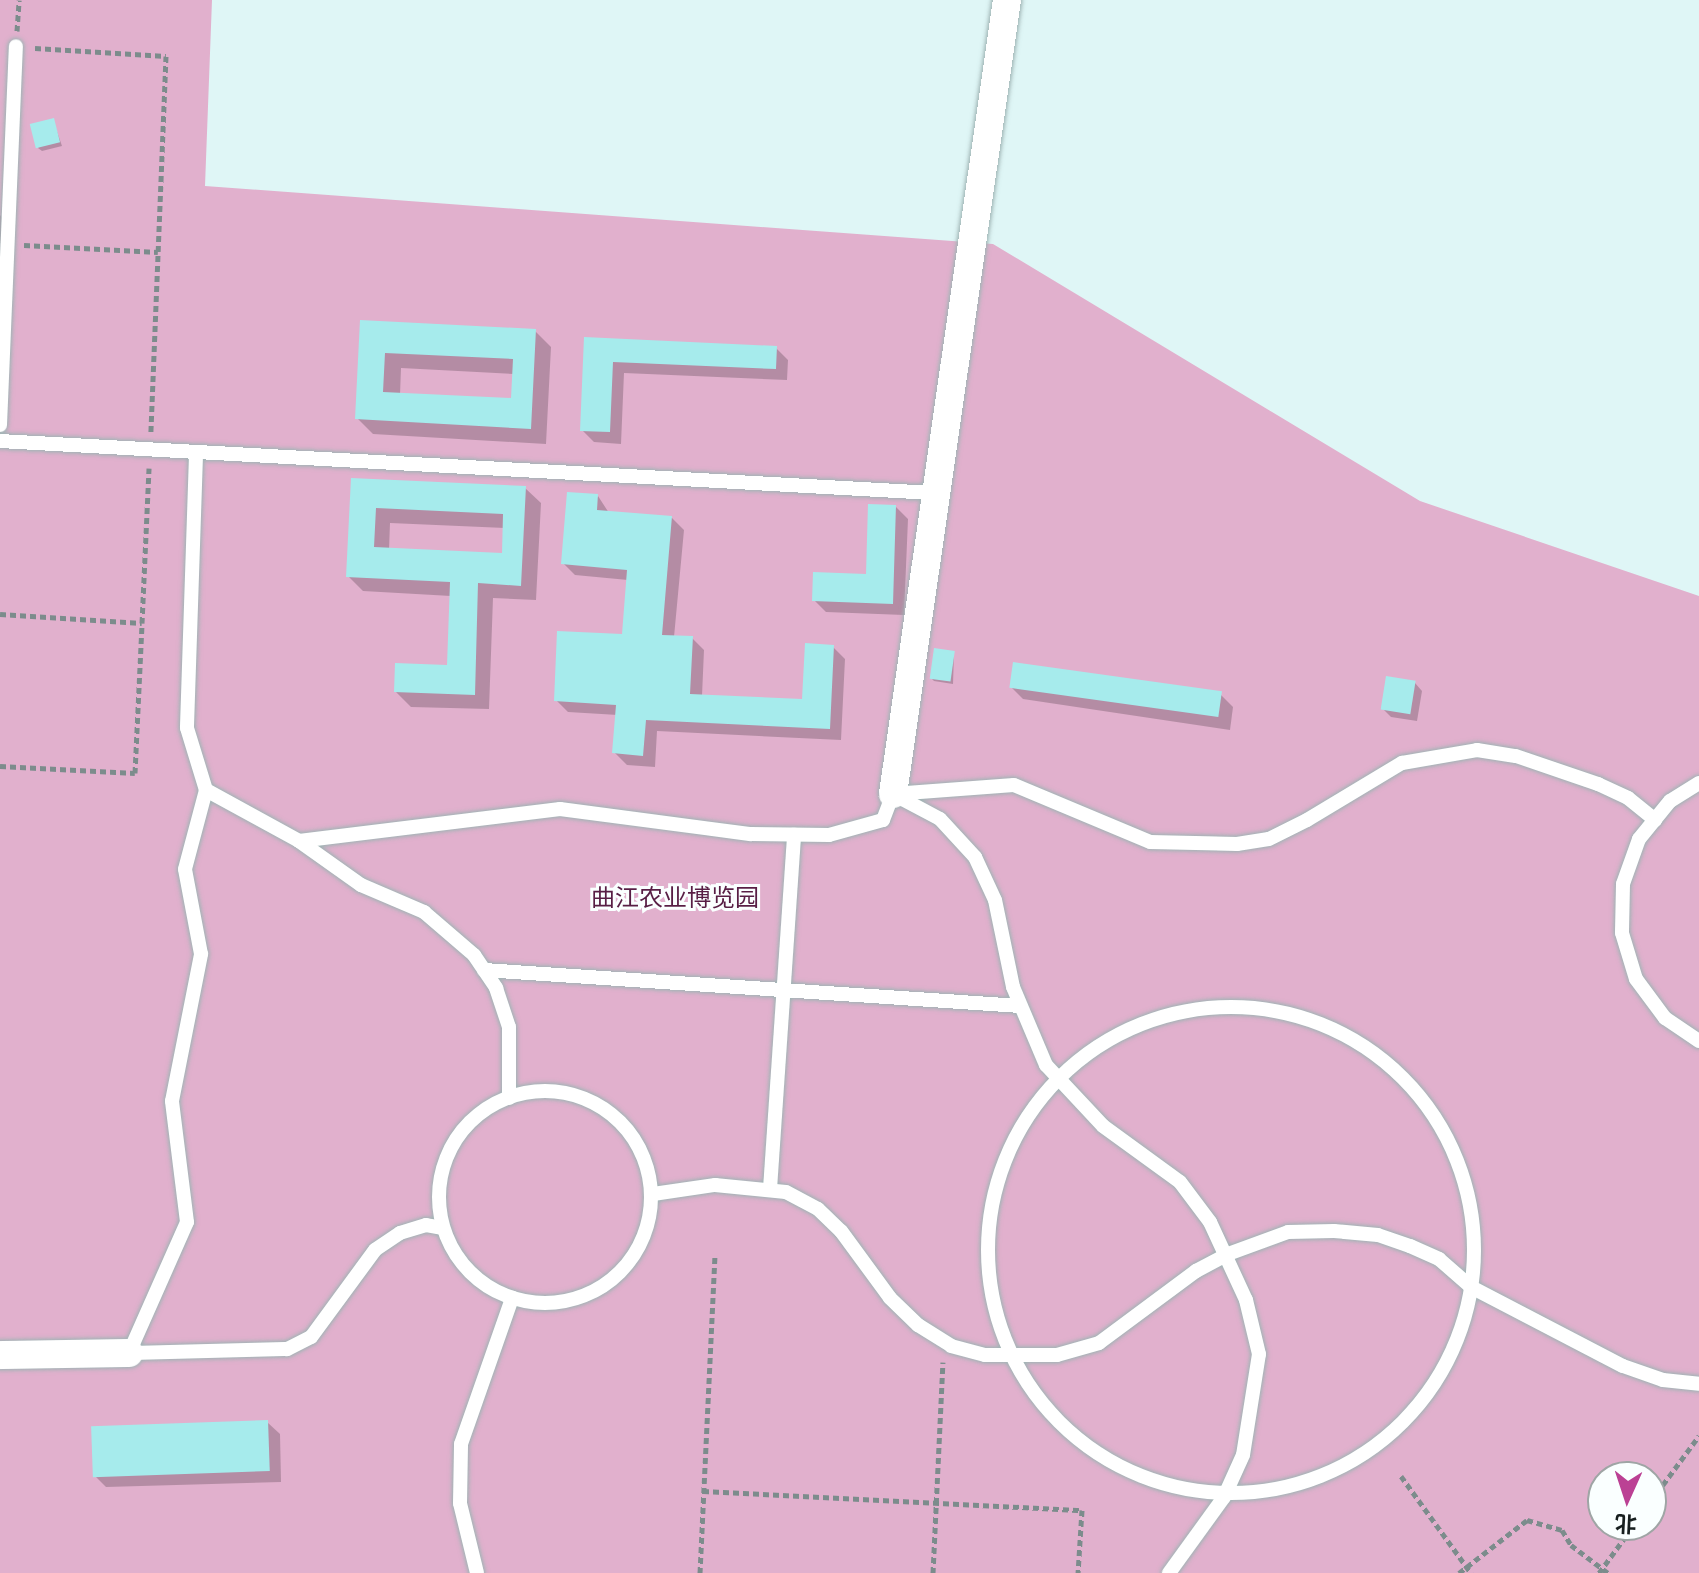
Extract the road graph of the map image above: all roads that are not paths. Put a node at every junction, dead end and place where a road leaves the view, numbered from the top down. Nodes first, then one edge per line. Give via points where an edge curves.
1 (1007, 0) edge
2 (16, 46) road end
3 (0, 425) edge
4 (0, 441) edge
5 (196, 455) junction
6 (933, 493) junction
7 (1699, 783) edge
8 (206, 790) junction
9 (893, 794) junction
10 (1655, 820) junction
11 (794, 835) junction
12 (299, 841) junction
13 (484, 970) junction
14 (783, 990) junction
15 (1020, 1006) junction
16 (1699, 1041) edge
17 (1057, 1081) junction
18 (509, 1098) junction
19 (770, 1189) junction
20 (653, 1194) junction
21 (443, 1228) junction
22 (1228, 1254) junction
23 (1471, 1287) junction
24 (512, 1298) junction
25 (129, 1353) junction
26 (0, 1355) edge
27 (1014, 1358) junction
28 (1699, 1384) edge
29 (1225, 1494) junction
30 (477, 1573) edge
31 (1169, 1573) edge

1 - 6 street
2 - 3 lane
4 - 5 lane
5 - 6 lane
5 - 8 lane via 187,728
6 - 9 street
7 - 10 lane via 1670,801
8 - 12 lane
8 - 25 lane via 185,869 201,954 172,1101 187,1222
9 - 10 lane via 1014,785 1150,842 1237,844 1269,839 1402,763 1477,750 1516,756 1598,784 1628,798
9 - 11 lane via 883,820 829,835
9 - 15 lane via 940,819 982,868 995,900
10 - 16 lane via 1639,839 1623,884 1622,933 1636,979 1665,1018
11 - 12 lane via 560,809
11 - 14 lane
12 - 13 lane via 361,885 424,912
13 - 14 lane
13 - 18 lane via 509,1027
14 - 15 lane
14 - 19 lane
15 - 17 lane
17 - 22 lane via 1103,1126 1180,1182
17 - 23 lane via 1104,1041 1177,1012 1255,1007 1336,1029 1404,1077 1453,1145 1475,1225
17 - 27 lane via 1004,1158 986,1233 994,1311
18 - 20 lane via 527,1091 564,1091 598,1104 627,1127 645,1158
18 - 21 lane via 492,1104 464,1127 445,1158 438,1194
19 - 20 lane via 715,1185
19 - 27 lane via 818,1209 918,1325 944,1341
20 - 24 lane via 648,1228 633,1258 609,1282 579,1298 545,1304
21 - 24 lane via 482,1283
21 - 25 lane via 426,1225 400,1233 375,1250 311,1337 287,1349
22 - 23 lane via 1288,1232 1378,1235 1439,1259
22 - 27 lane via 1196,1271 1099,1343 1057,1355
22 - 29 lane via 1259,1354 1243,1455
23 - 28 lane via 1623,1366 1663,1380
23 - 29 lane via 1469,1308 1436,1385 1379,1445 1305,1484
24 - 30 lane via 461,1444 460,1503
25 - 26 street
27 - 29 lane via 1025,1382 1077,1440 1145,1479
29 - 31 lane

